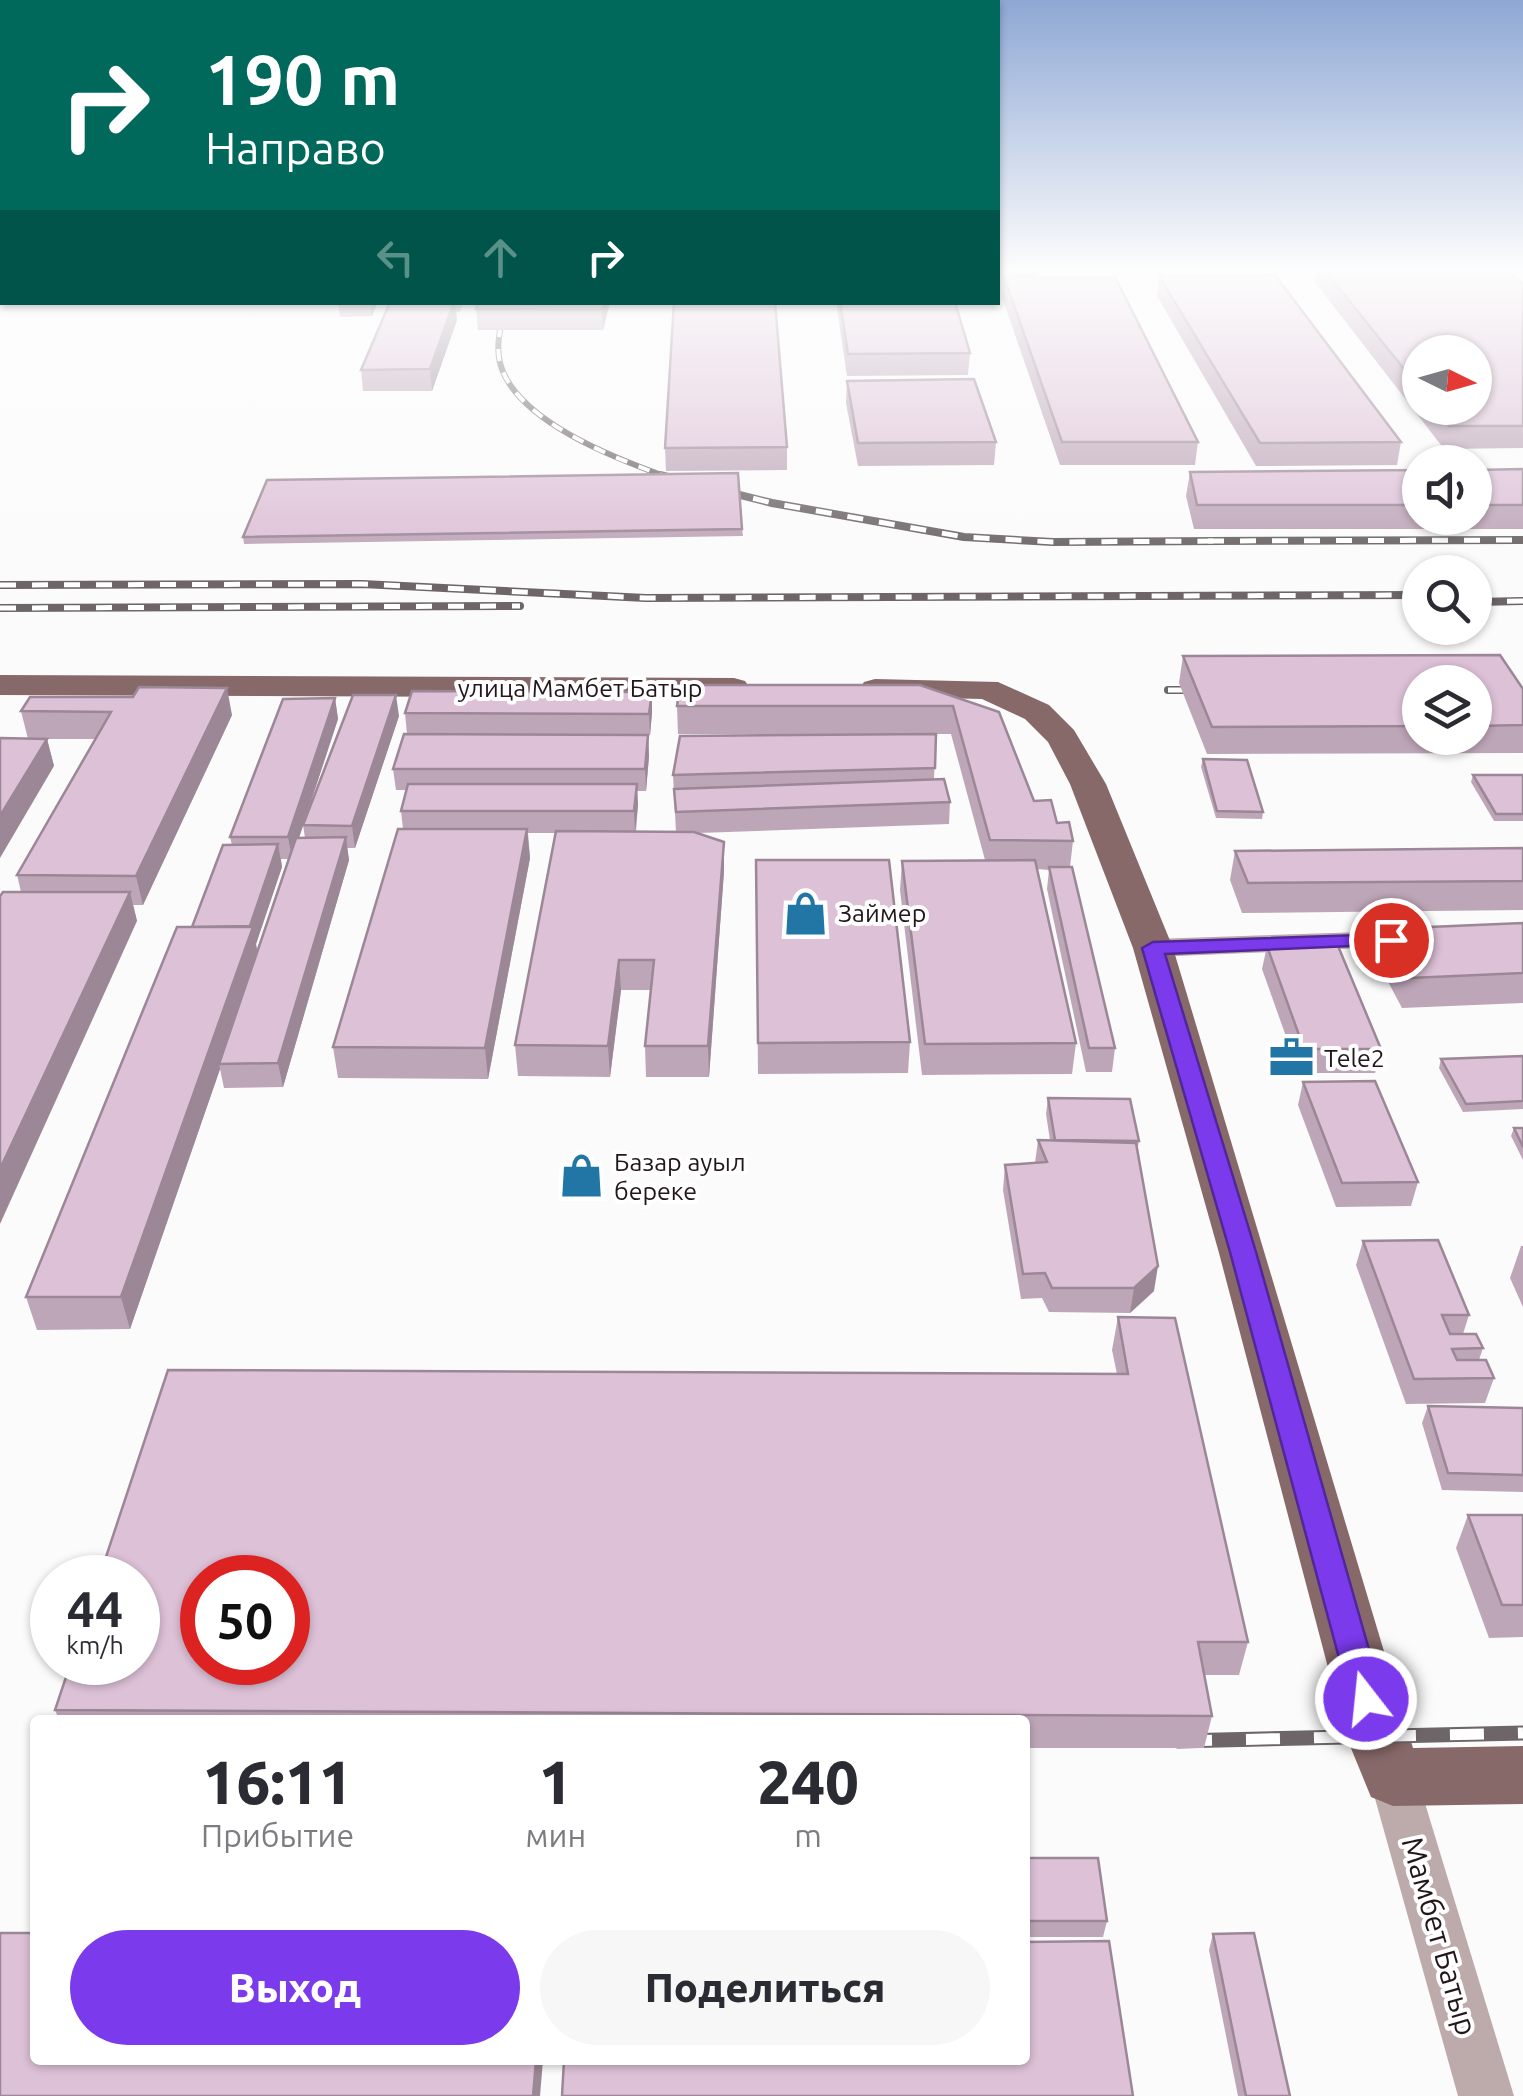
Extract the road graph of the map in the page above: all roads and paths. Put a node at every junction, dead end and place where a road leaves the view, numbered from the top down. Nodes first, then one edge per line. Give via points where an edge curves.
1 (0, 685) edge
2 (768, 688) edge
3 (827, 688) edge
4 (1450, 938) edge
5 (1153, 948) junction
6 (1523, 1774) edge
7 (1393, 1777) junction
8 (1486, 2096) edge

1 - 2 main road, улица Мамбет Батыр
3 - 5 main road via 986,689 1037,712 1062,737 1088,784
4 - 5 street
5 - 7 main road
6 - 7 main road
7 - 8 street, Мамбет Батыр

